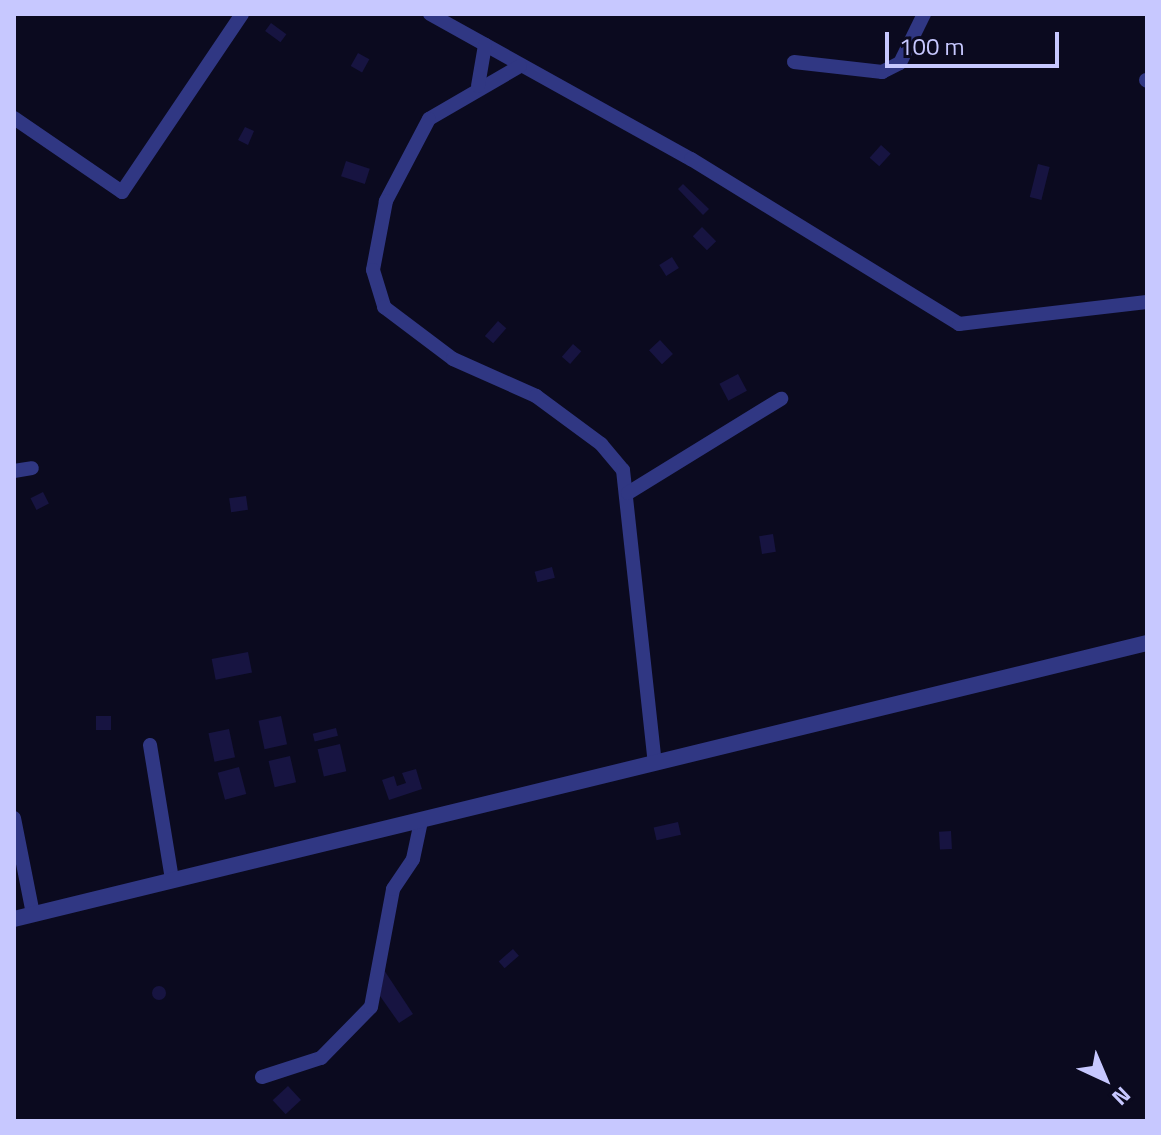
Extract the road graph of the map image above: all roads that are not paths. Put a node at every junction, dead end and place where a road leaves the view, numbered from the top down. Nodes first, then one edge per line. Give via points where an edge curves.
1 (242, 14) edge
2 (430, 14) edge
3 (924, 14) edge
4 (485, 45) junction
5 (794, 62) dead end
6 (520, 66) junction
7 (476, 90) junction
8 (14, 118) edge
9 (1147, 302) edge
10 (781, 399) dead end
11 (32, 468) dead end
12 (14, 471) edge
13 (628, 493) junction
14 (1147, 643) edge
15 (150, 745) dead end
16 (655, 763) junction
17 (14, 818) edge
18 (421, 820) junction
19 (172, 880) junction
20 (33, 914) junction
21 (14, 919) edge
22 (262, 1077) dead end

1 - 8 street via 122,192
2 - 4 street
3 - 5 street via 900,63 882,72
4 - 6 street
4 - 7 street
6 - 7 street
6 - 9 street via 691,159 959,324
7 - 13 street via 429,119 398,171 376,227 379,296 453,359 525,390 601,444 623,470
10 - 13 street
11 - 12 street
13 - 16 street
14 - 16 street
15 - 19 street
16 - 18 street
17 - 20 street
18 - 19 street
18 - 22 street via 413,859 393,889 371,1007 321,1058
19 - 20 street
20 - 21 street

